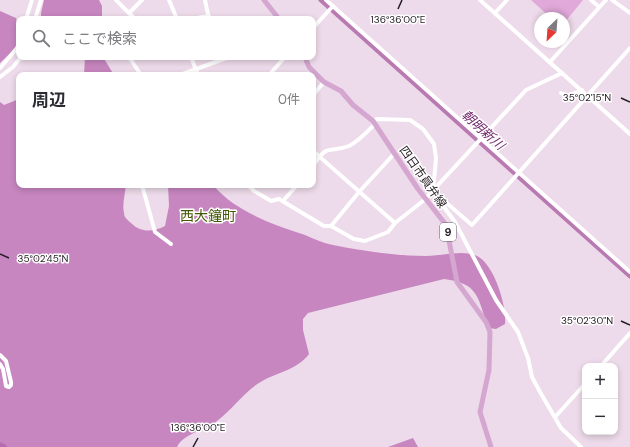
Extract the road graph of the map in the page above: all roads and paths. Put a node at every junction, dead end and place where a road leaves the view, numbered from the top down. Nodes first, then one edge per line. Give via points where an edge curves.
1 (32, 0) edge
2 (41, 0) edge
3 (116, 0) edge
4 (142, 0) edge
5 (169, 0) edge
6 (205, 0) edge
7 (264, 0) edge
8 (326, 0) edge
9 (480, 0) edge
10 (507, 0) edge
11 (591, 0) edge
12 (606, 0) edge
13 (612, 0) edge
14 (599, 7) junction
15 (332, 8) junction
16 (129, 13) junction
17 (495, 13) junction
18 (630, 13) edge
19 (27, 16) edge
20 (36, 16) edge
21 (132, 16) edge
22 (176, 16) edge
23 (209, 16) edge
24 (276, 16) edge
25 (316, 25) edge
26 (630, 48) edge
27 (16, 49) edge
28 (19, 60) edge
29 (131, 60) edge
30 (192, 60) edge
31 (214, 60) edge
32 (282, 60) edge
33 (306, 60) edge
34 (550, 62) junction
35 (0, 68) edge
36 (196, 69) junction
37 (139, 72) edge
38 (188, 72) edge
39 (197, 72) edge
40 (272, 72) edge
41 (314, 72) edge
42 (562, 73) junction
43 (316, 74) edge
44 (0, 77) edge
45 (324, 82) junction
46 (582, 90) junction
47 (316, 91) edge
48 (561, 93) dead end
49 (588, 95) junction
50 (374, 123) junction
51 (630, 134) edge
52 (480, 141) junction
53 (316, 154) edge
54 (394, 154) junction
55 (319, 156) junction
56 (316, 161) edge
57 (517, 174) junction
58 (143, 188) edge
59 (251, 188) edge
60 (294, 188) edge
61 (418, 189) junction
62 (359, 192) junction
63 (434, 192) junction
64 (424, 200) junction
65 (283, 201) junction
66 (395, 223) junction
67 (331, 226) junction
68 (171, 244) dead end
69 (630, 272) edge
70 (630, 333) edge
71 (0, 355) edge
72 (604, 363) edge
73 (0, 364) edge
74 (582, 387) edge
75 (555, 417) junction
76 (0, 445) edge
77 (4, 447) edge
78 (491, 447) edge
79 (581, 447) edge

1 - 19 street
2 - 20 street
3 - 16 street
4 - 16 street
5 - 22 street
6 - 23 street
7 - 24 main road
8 - 15 street
9 - 17 street
10 - 17 street
11 - 14 street
12 - 14 street
13 - 18 street
14 - 34 street
15 - 25 street
15 - 52 street
16 - 21 street
17 - 34 street
26 - 49 street
27 - 35 street
28 - 44 street
29 - 37 street
30 - 36 street
31 - 36 street
32 - 40 street
33 - 41 main road, 四日市員弁線 / 9
34 - 42 street
36 - 38 street
36 - 39 street
42 - 46 street
42 - 52 street via 526,90
43 - 45 main road, 四日市員弁線 / 9
45 - 47 street
45 - 50 main road, 四日市員弁線 / 9 via 342,91 353,105
46 - 48 street via 567,96
46 - 49 street
49 - 51 street
49 - 57 street
50 - 54 main road, 四日市員弁線 / 9
50 - 55 street via 363,137 351,144 331,148
50 - 63 street via 377,119 410,120 423,129 434,144
52 - 57 street
52 - 63 street
53 - 55 street
54 - 61 main road, 四日市員弁線 / 9
54 - 62 street
55 - 56 street
55 - 62 street
57 - 63 street via 472,225
57 - 69 street
58 - 68 street via 155,232
59 - 65 street via 271,201
60 - 65 street
61 - 64 street
61 - 78 main road, 四日市員弁線 / 9 via 446,225 457,282 486,322 490,332 489,370 480,412
62 - 66 street
62 - 67 street
63 - 64 street
63 - 75 street via 455,222 496,300 518,332 532,377
64 - 66 street
65 - 67 street via 324,226
66 - 67 street via 386,234 365,241 354,239
70 - 72 street
71 - 73 street via 6,361 12,385 9,387 6,386
74 - 75 street
75 - 79 street via 561,428
76 - 77 highway

